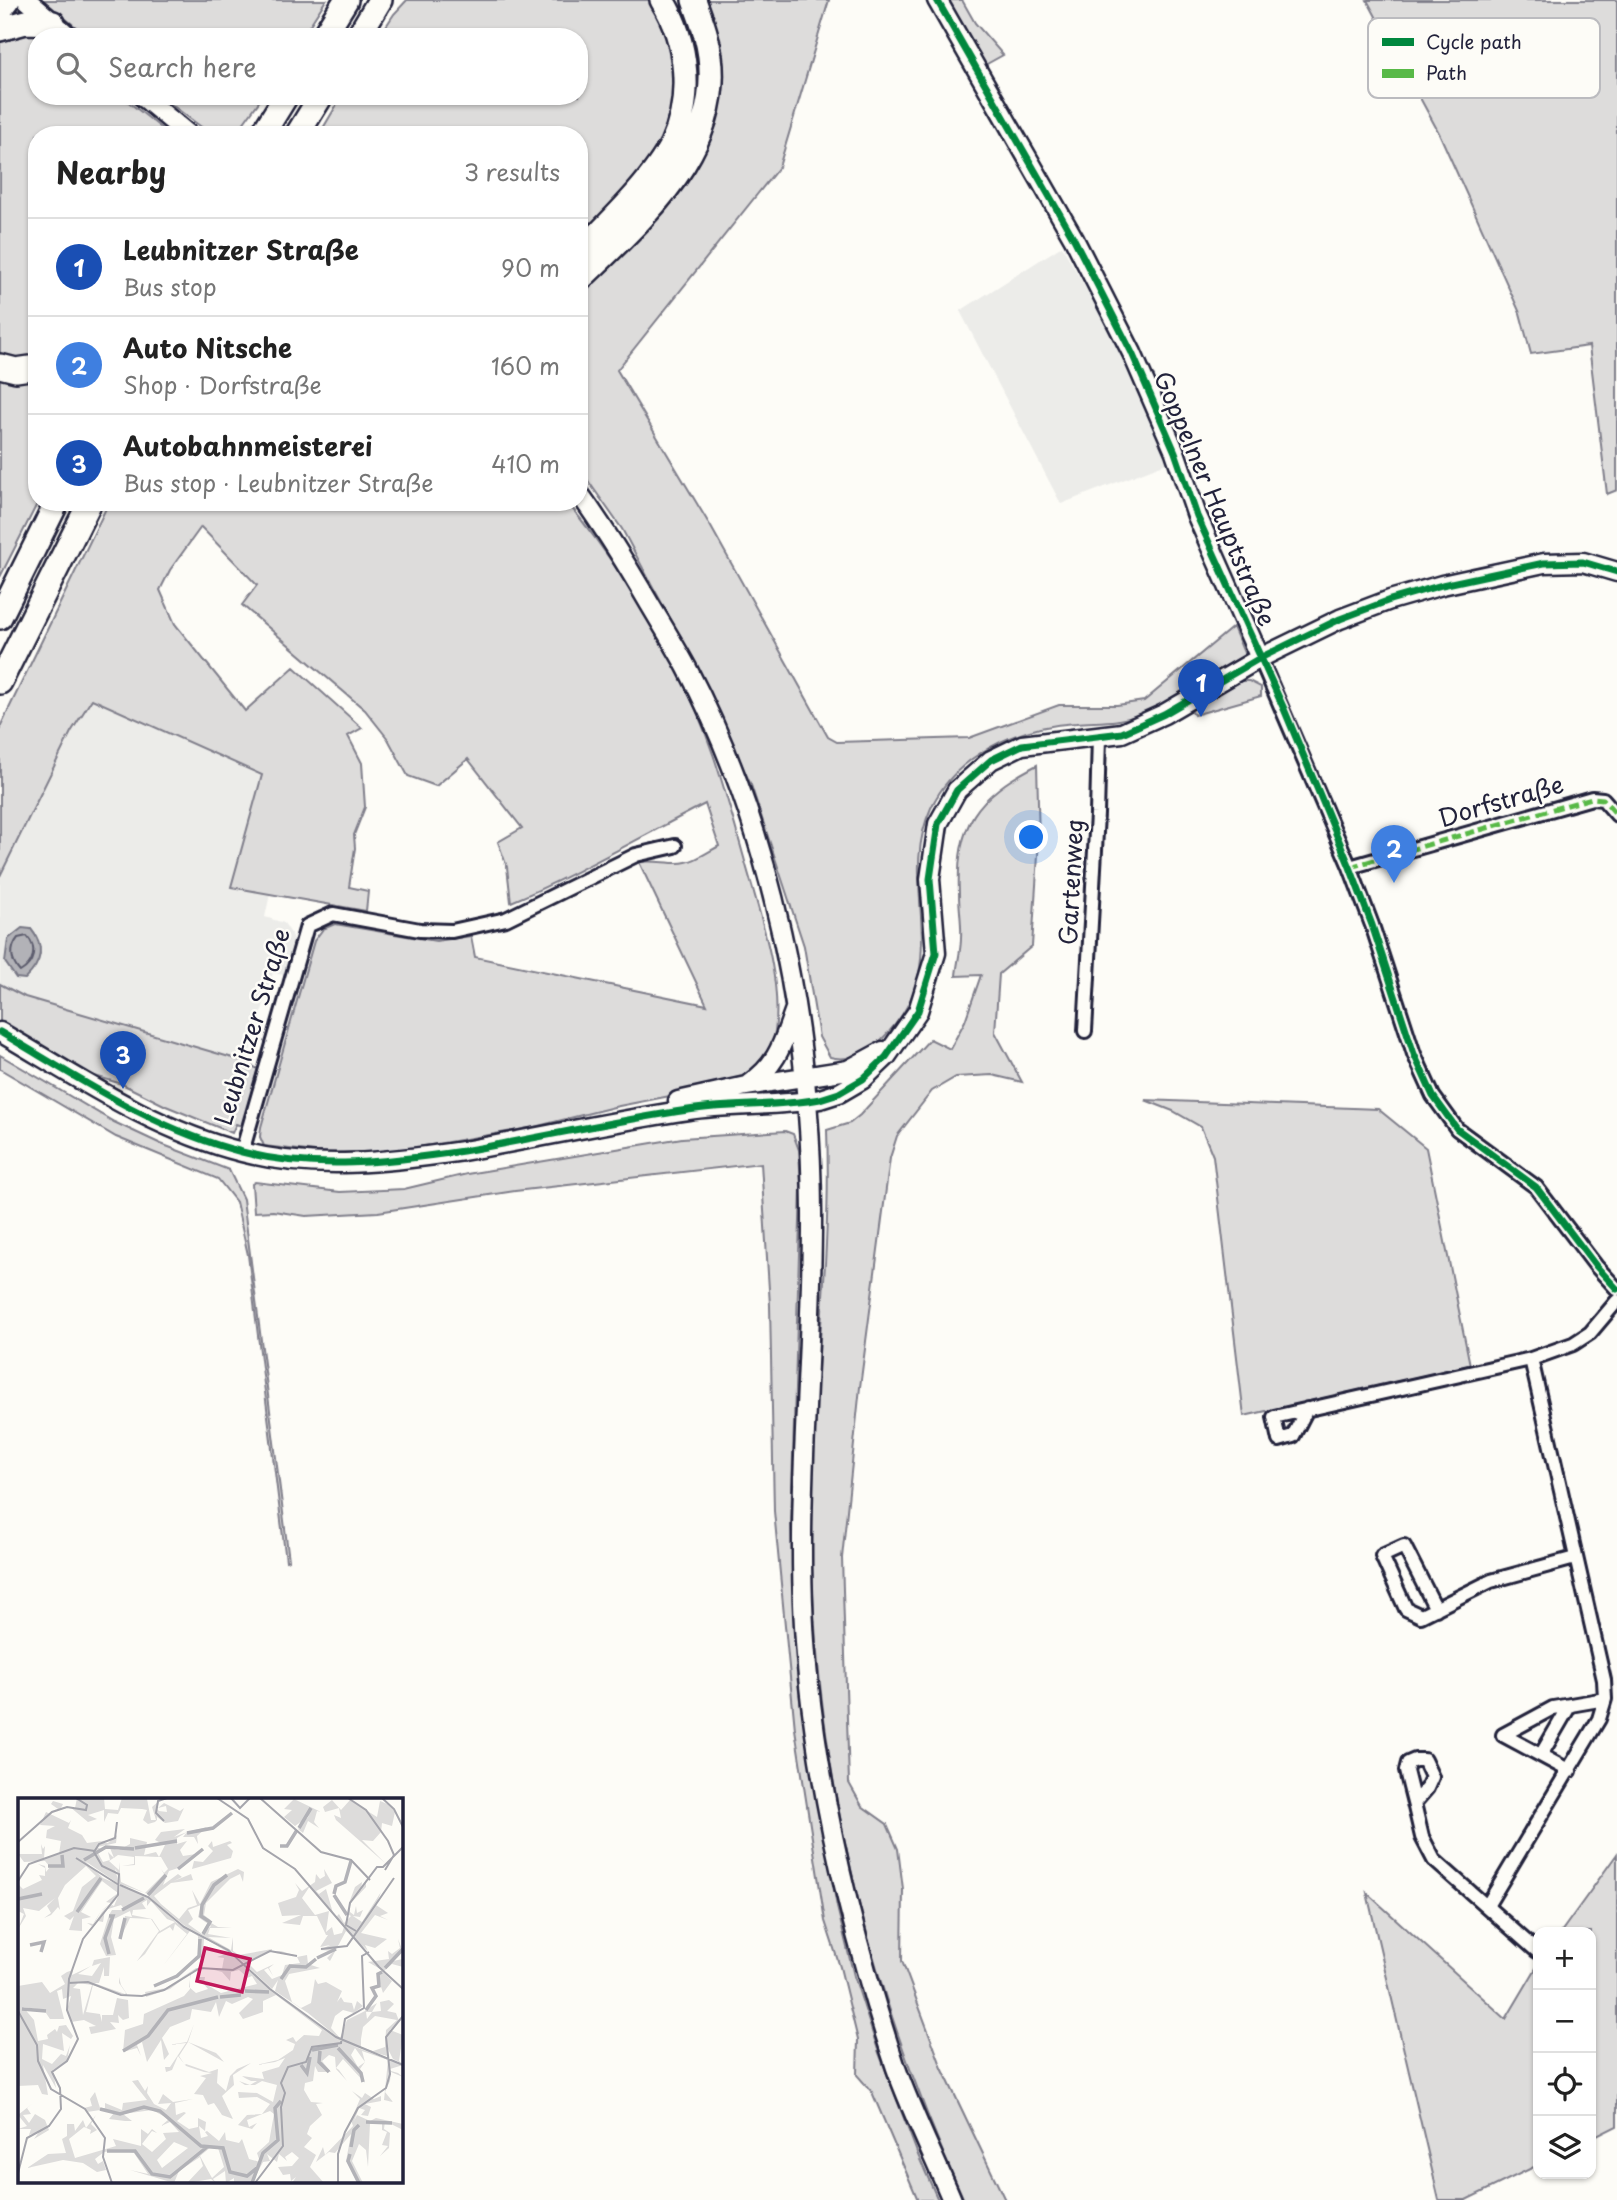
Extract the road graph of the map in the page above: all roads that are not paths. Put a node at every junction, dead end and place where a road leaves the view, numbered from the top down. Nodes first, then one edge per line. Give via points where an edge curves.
1 (8, 0) edge
2 (27, 0) edge
3 (346, 0) edge
4 (380, 0) edge
5 (662, 0) edge
6 (694, 0) edge
7 (937, 0) edge
8 (0, 10) edge
9 (52, 28) edge
10 (59, 28) edge
11 (329, 28) edge
12 (363, 28) edge
13 (0, 29) edge
14 (153, 105) edge
15 (280, 105) edge
16 (315, 105) edge
17 (178, 126) edge
18 (267, 126) edge
19 (303, 126) edge
20 (588, 245) edge
21 (588, 271) edge
22 (0, 366) edge
23 (28, 368) edge
24 (588, 506) edge
25 (53, 511) edge
26 (86, 511) edge
27 (1617, 572) edge
28 (0, 617) edge
29 (1260, 658) junction
30 (0, 682) edge
31 (1099, 736) junction
32 (1617, 814) edge
33 (676, 846) dead end
34 (1350, 867) junction
35 (795, 1009) junction
36 (1086, 1031) dead end
37 (0, 1032) edge
38 (902, 1035) junction
39 (806, 1077) junction
40 (746, 1086) junction
41 (808, 1101) junction
42 (521, 1141) junction
43 (242, 1152) junction
44 (1617, 1289) edge
45 (1617, 1301) edge
46 (1531, 1359) junction
47 (1307, 1409) dead end
48 (1575, 1558) junction
49 (1436, 1609) junction
50 (1605, 1699) junction
51 (1570, 1705) junction
52 (1541, 1755) junction
53 (1570, 1771) junction
54 (1414, 1803) dead end
55 (1487, 1906) junction
56 (1533, 1947) edge
57 (952, 2200) edge

1 - 8 highway
2 - 10 street
3 - 11 highway
4 - 12 highway
5 - 20 highway via 676,25 684,59 683,103 672,143 630,201
6 - 21 highway via 707,37 711,75 704,124 692,155 648,213
7 - 29 street, Goppelner Hauptstraße via 1074,239 1132,353
9 - 13 highway via 26,22
14 - 17 street
15 - 18 highway
16 - 19 highway
22 - 23 highway
24 - 35 street via 686,666 713,722 755,839 779,925
25 - 28 highway
26 - 30 highway
27 - 29 street via 1568,561 1442,585 1340,619
29 - 31 street via 1164,713 1122,733
29 - 34 street, Goppelner Hauptstraße
31 - 36 street, Gartenweg
31 - 38 street via 1022,745 991,760 957,790 938,824 930,879 936,953 918,1011
32 - 34 street, Dorfstraße via 1603,799 1592,798
33 - 43 street, Leubnitzer Straße via 636,855 506,919 452,931 420,930 333,914 307,926
34 - 44 street, Goppelner Hauptstraße via 1413,1054 1433,1096 1457,1129 1536,1187
35 - 39 street
35 - 40 street via 778,1055 763,1075
37 - 43 street, Leubnitzer Straße via 138,1112 187,1135
38 - 39 street via 848,1070
38 - 41 street via 863,1079 839,1093
39 - 40 street
39 - 41 street
40 - 42 street via 581,1120
41 - 42 street via 689,1110
41 - 57 street via 812,1216 802,1493 808,1677 829,1818 849,1906 897,2071
42 - 43 street, Leubnitzer Straße via 352,1164 292,1161
45 - 46 street via 1590,1334
46 - 47 street
46 - 48 street
48 - 49 street via 1491,1581
48 - 50 street
49 - 49 street via 1421,1616 1406,1609 1382,1556 1404,1546
50 - 51 street
50 - 53 street
51 - 52 street
51 - 52 street via 1553,1708 1503,1735
52 - 53 street
53 - 55 street
54 - 55 street via 1422,1837 1434,1860
55 - 56 street

